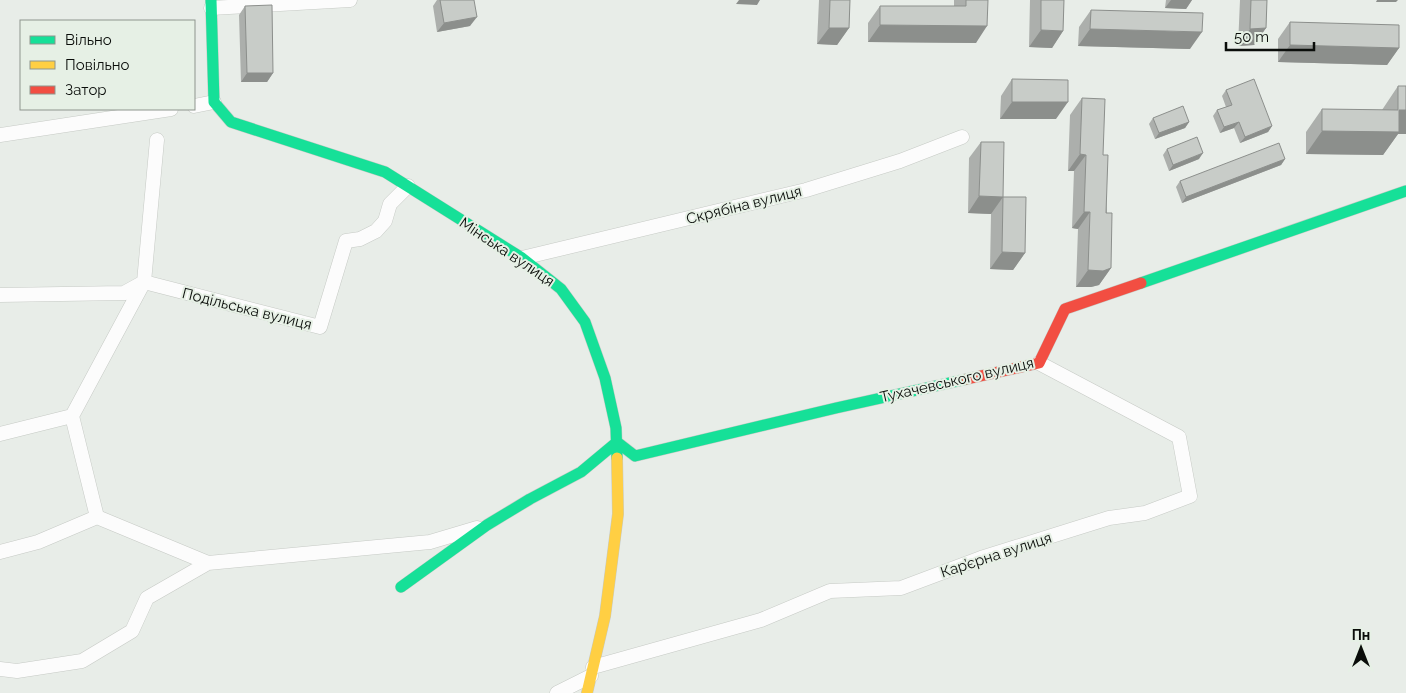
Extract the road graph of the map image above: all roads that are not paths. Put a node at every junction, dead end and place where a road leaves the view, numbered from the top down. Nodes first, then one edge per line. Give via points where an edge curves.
1 (350, 0) edge
2 (211, 4) edge
3 (214, 102) junction
4 (195, 106) edge
5 (164, 110) edge
6 (0, 135) edge
7 (962, 137) dead end
8 (157, 140) dead end
9 (408, 186) junction
10 (1406, 191) edge
11 (522, 258) junction
12 (144, 282) junction
13 (0, 296) edge
14 (1039, 363) junction
15 (72, 416) junction
16 (0, 434) edge
17 (617, 442) junction
18 (98, 517) junction
19 (487, 525) junction
20 (0, 552) edge
21 (208, 563) junction
22 (401, 587) dead end
23 (0, 669) edge
24 (592, 672) junction
25 (557, 693) edge
26 (587, 693) edge

1 - 2 street
2 - 3 street
3 - 4 street
3 - 9 street, Мінська вулиця via 231,122 385,172
5 - 6 street
7 - 11 street, Скрябіна вулиця via 900,162 806,190
8 - 12 street
9 - 11 street, Мінська вулиця
9 - 12 street, Подільська вулиця via 390,204 385,222 376,231 360,239 346,241 320,328
10 - 14 street, Тухачевського вулиця via 1065,310
11 - 17 street, Мінська вулиця via 561,289 585,322 604,378
12 - 13 street via 124,293
12 - 15 street
14 - 17 street, Тухачевського вулиця via 845,405 635,456
14 - 24 street, Кар’єрна вулиця via 1179,437 1190,496 1145,513 1109,518 981,558 901,588 830,591 761,620
15 - 16 street
15 - 18 street
17 - 19 street via 581,472
17 - 24 street, Мінська вулиця via 618,514 604,616
18 - 20 street via 38,542
18 - 21 street
19 - 21 street via 430,542
19 - 22 street
21 - 23 street via 147,598 132,631 82,661 17,671
24 - 25 street
24 - 26 street, Мінська вулиця

